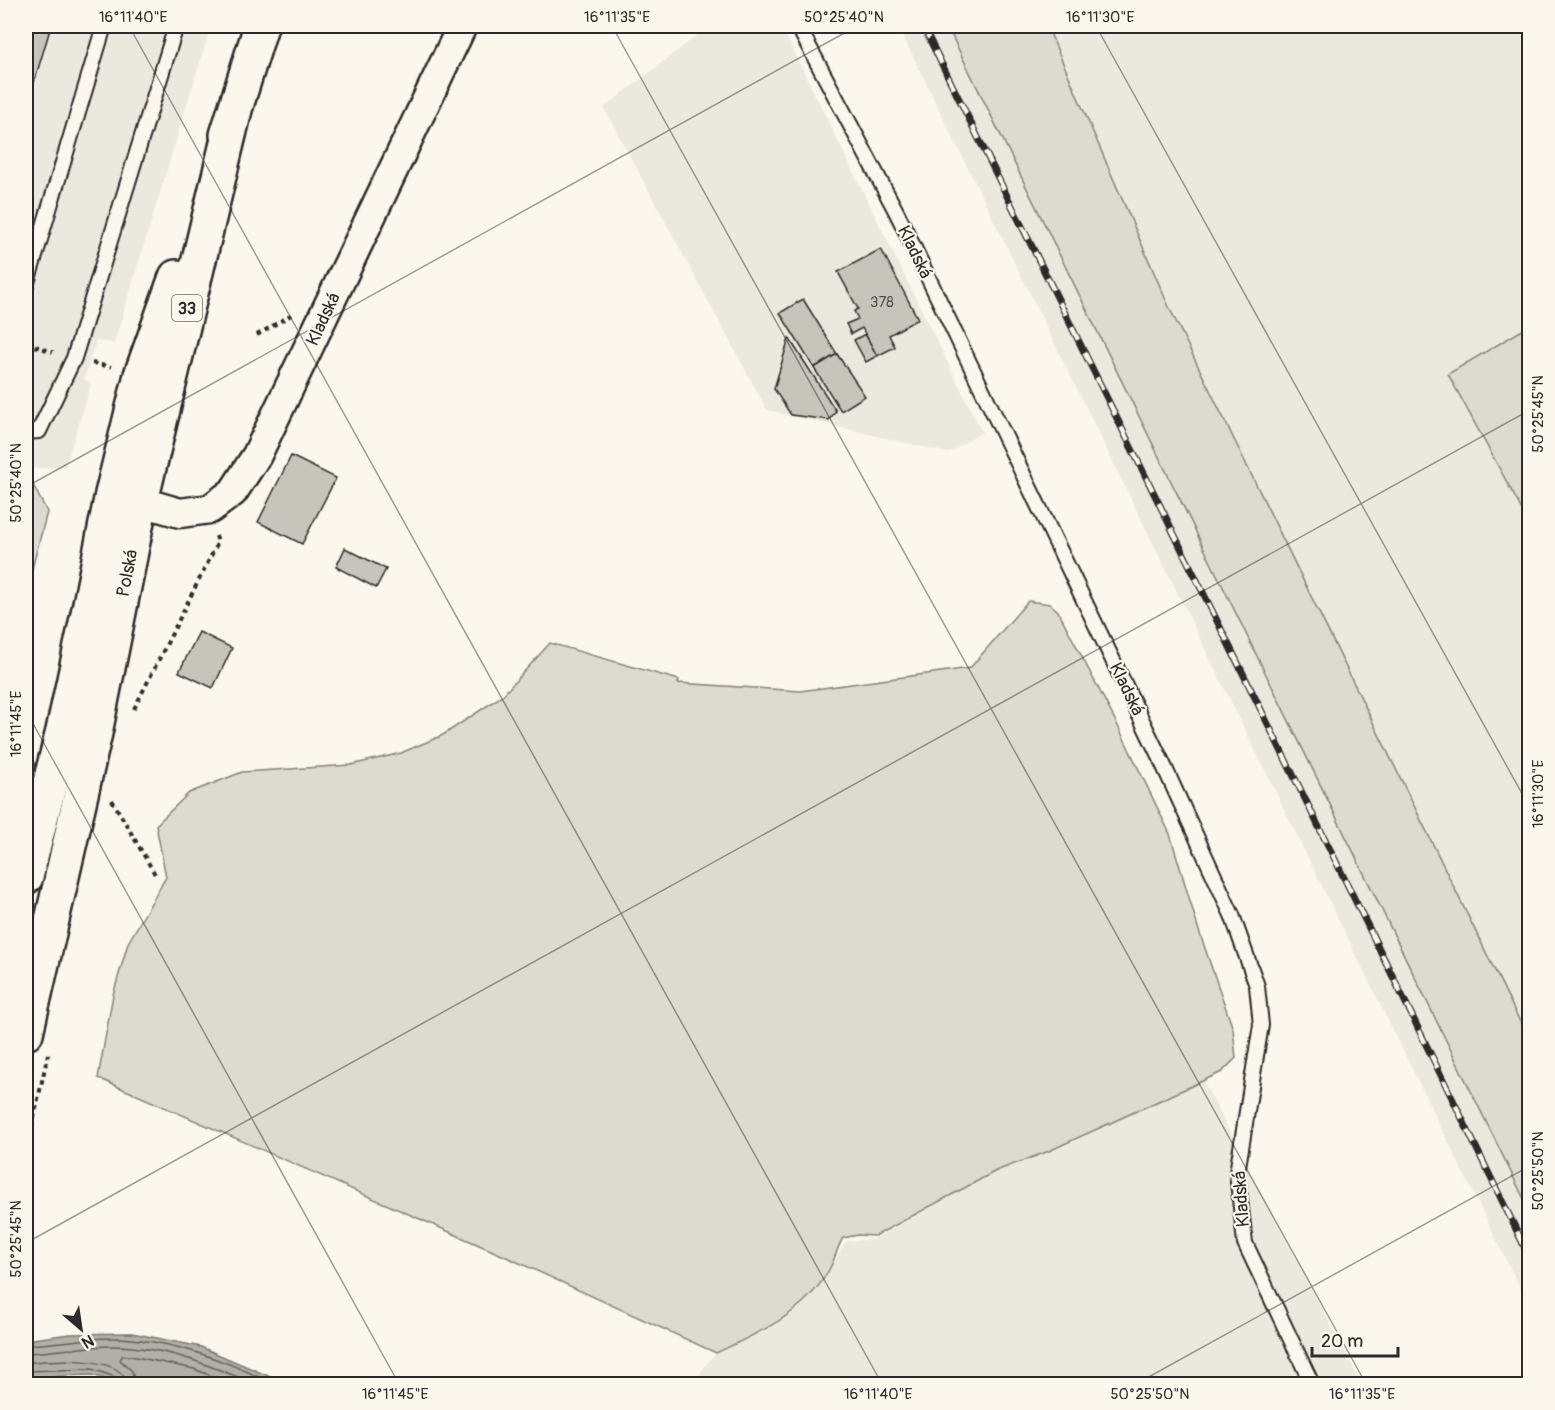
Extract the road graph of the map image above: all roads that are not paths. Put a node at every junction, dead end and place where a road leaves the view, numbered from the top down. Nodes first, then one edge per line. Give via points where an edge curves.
1 (104, 26) edge
2 (176, 26) edge
3 (261, 26) edge
4 (462, 26) edge
5 (798, 26) edge
6 (26, 286) edge
7 (26, 432) edge
8 (126, 497) junction
9 (26, 877) edge
10 (37, 1042) edge
11 (1312, 1384) edge

1 - 6 lane
2 - 7 lane via 74,358 39,431
3 - 8 main road, Polská / 33
4 - 8 street, Kladská via 257,455 233,492 210,508 180,513
5 - 11 lane, Kladská via 897,213 1232,915 1257,986 1261,1025 1237,1173 1245,1243
8 - 9 main road, Polská / 33 via 90,609
8 - 10 main road, Polská / 33 via 95,733

